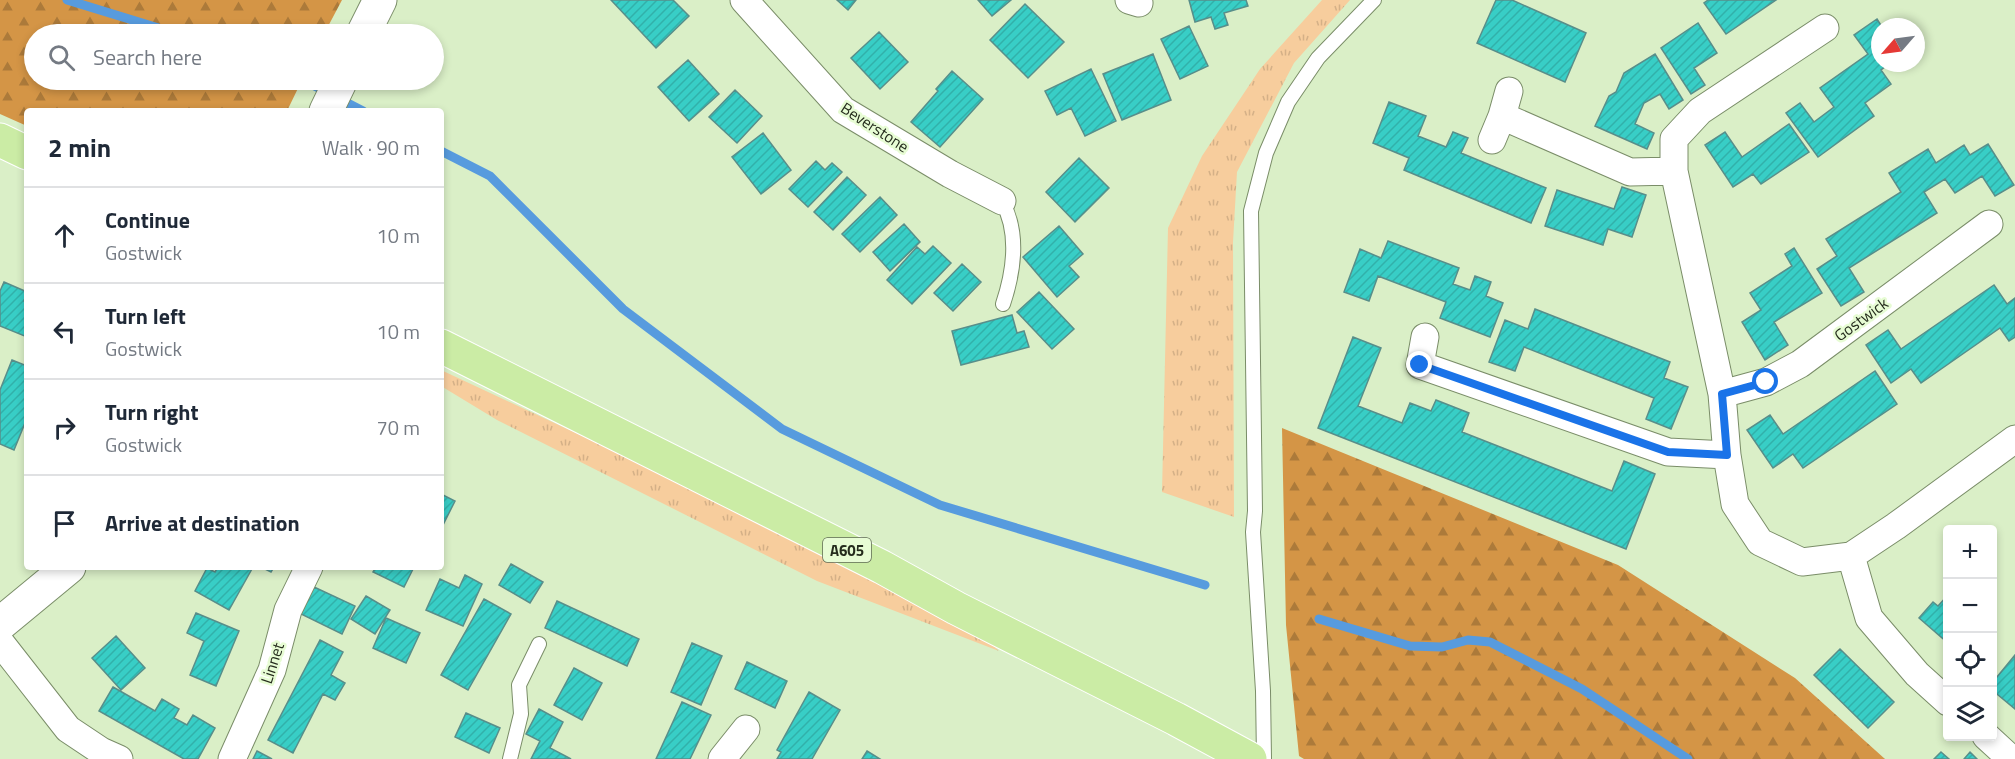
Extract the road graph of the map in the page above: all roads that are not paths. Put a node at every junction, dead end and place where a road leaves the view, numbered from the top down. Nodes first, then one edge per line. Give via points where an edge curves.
1 (380, 0) edge
2 (744, 0) edge
3 (1374, 0) edge
4 (368, 24) edge
5 (1825, 28) dead end
6 (336, 90) edge
7 (327, 108) edge
8 (0, 140) edge
9 (1492, 141) dead end
10 (24, 152) edge
11 (1674, 171) junction
12 (1002, 201) joint
13 (1989, 225) dead end
14 (1003, 304) dead end
15 (1425, 337) dead end
16 (444, 348) edge
17 (1722, 394) junction
18 (2015, 439) edge
19 (1727, 455) junction
20 (1851, 556) junction
21 (65, 570) edge
22 (308, 570) edge
23 (0, 624) edge
24 (0, 642) edge
25 (539, 644) dead end
26 (1943, 698) edge
27 (746, 729) dead end
28 (1991, 741) edge
29 (119, 759) edge
30 (232, 759) edge
31 (510, 759) edge
32 (722, 759) edge
33 (1250, 759) edge
34 (1264, 759) edge
35 (2011, 759) edge

1 - 4 street
2 - 12 street, Beverstone via 843,110
3 - 34 lane via 1318,58 1288,102 1266,153 1251,212 1253,532
5 - 11 street via 1700,111 1674,139
6 - 7 street
8 - 10 main road
9 - 11 street via 1506,103 1630,172
11 - 17 street
12 - 14 lane via 1013,232 1012,266
13 - 17 street, Gostwick via 1800,364 1766,382
15 - 19 street via 1420,365 1668,452
16 - 33 main road, A605 via 882,567
17 - 19 street
18 - 20 street
19 - 20 street via 1735,504 1760,542 1802,561
20 - 26 street via 1869,618
21 - 23 street
22 - 30 street, Linnet via 288,610 272,669
24 - 29 street via 69,729
25 - 31 lane via 519,685 521,714
27 - 32 street
28 - 35 street

